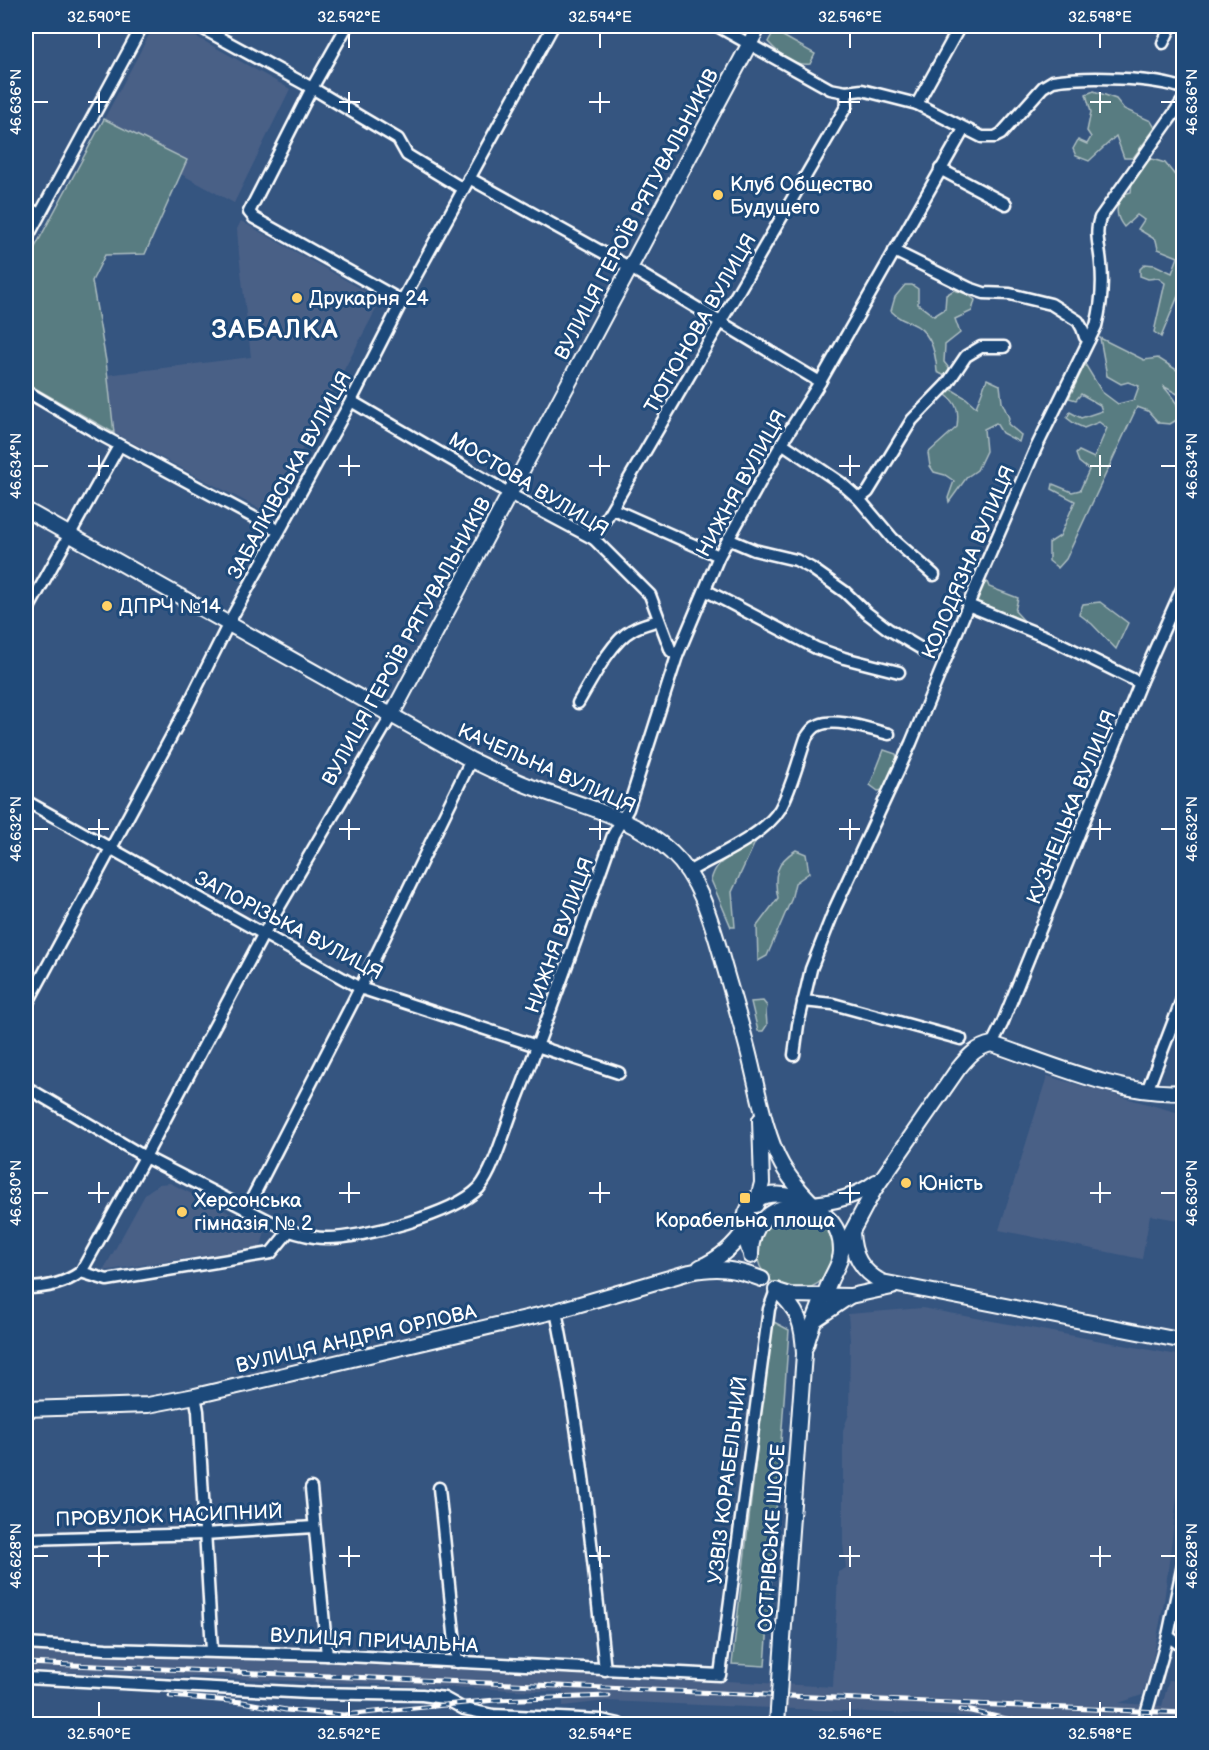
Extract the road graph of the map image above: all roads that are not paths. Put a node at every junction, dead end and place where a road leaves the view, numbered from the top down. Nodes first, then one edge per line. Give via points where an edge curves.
1 (142, 26) edge
2 (198, 26) edge
3 (347, 26) edge
4 (553, 26) edge
5 (717, 26) edge
6 (759, 26) edge
7 (960, 26) edge
8 (1171, 26) edge
9 (749, 43) junction
10 (1163, 44) dead end
11 (312, 88) junction
12 (1184, 89) edge
13 (846, 92) junction
14 (1184, 99) edge
15 (917, 104) junction
16 (964, 129) junction
17 (940, 168) junction
18 (469, 178) junction
19 (463, 189) junction
20 (1006, 204) dead end
21 (26, 207) edge
22 (39, 214) junction
23 (26, 240) edge
24 (894, 251) junction
25 (629, 267) junction
26 (402, 301) junction
27 (720, 323) junction
28 (1089, 340) junction
29 (1004, 347) dead end
30 (820, 382) junction
31 (26, 391) edge
32 (351, 401) junction
33 (782, 443) junction
34 (119, 446) junction
35 (508, 493) junction
36 (860, 499) junction
37 (613, 509) junction
38 (26, 510) edge
39 (279, 531) junction
40 (69, 534) junction
41 (728, 539) junction
42 (594, 540) junction
43 (719, 556) junction
44 (934, 574) dead end
45 (1184, 584) edge
46 (705, 590) junction
47 (968, 605) junction
48 (1179, 607) edge
49 (26, 612) edge
50 (659, 620) junction
51 (228, 625) junction
52 (925, 651) dead end
53 (677, 656) junction
54 (899, 672) dead end
55 (1140, 682) junction
56 (578, 703) dead end
57 (391, 716) junction
58 (889, 734) dead end
59 (471, 760) junction
60 (26, 801) edge
61 (622, 820) junction
62 (110, 849) junction
63 (688, 872) junction
64 (264, 933) junction
65 (360, 988) junction
66 (1184, 994) edge
67 (803, 1001) junction
68 (26, 1006) edge
69 (961, 1039) dead end
70 (992, 1044) junction
71 (538, 1046) junction
72 (794, 1055) dead end
73 (619, 1073) dead end
74 (26, 1087) edge
75 (758, 1089) junction
76 (1147, 1091) junction
77 (1184, 1092) edge
78 (146, 1157) junction
79 (883, 1178) junction
80 (799, 1189) junction
81 (758, 1198) junction
82 (834, 1201) junction
83 (818, 1209) junction
84 (246, 1210) junction
85 (750, 1226) junction
86 (289, 1231) junction
87 (852, 1231) junction
88 (841, 1252) junction
89 (81, 1272) junction
90 (690, 1272) junction
91 (873, 1277) junction
92 (762, 1279) junction
93 (831, 1279) junction
94 (897, 1287) junction
95 (26, 1288) edge
96 (776, 1290) junction
97 (806, 1294) junction
98 (825, 1295) junction
99 (850, 1296) junction
100 (556, 1311) junction
101 (816, 1319) junction
102 (1184, 1341) edge
103 (804, 1354) junction
104 (195, 1396) junction
105 (26, 1409) edge
106 (311, 1488) dead end
107 (439, 1488) dead end
108 (314, 1527) junction
109 (204, 1534) junction
110 (26, 1539) edge
111 (1184, 1560) edge
112 (1168, 1636) junction
113 (26, 1644) edge
114 (1184, 1648) edge
115 (212, 1650) junction
116 (327, 1655) junction
117 (457, 1662) junction
118 (605, 1670) junction
119 (720, 1675) joint
120 (26, 1678) edge
121 (619, 1725) edge
122 (777, 1725) edge
123 (1143, 1725) edge

1 - 22 street
2 - 11 street
3 - 11 street
4 - 18 street, ЗАБАЛКІВСЬКА ВУЛИЦЯ
5 - 9 street
6 - 9 street, ВУЛИЦЯ ГЕРОЇВ РЯТУВАЛЬНИКІВ
7 - 15 street
8 - 10 street
9 - 13 street via 830,88
9 - 25 street, ВУЛИЦЯ ГЕРОЇВ РЯТУВАЛЬНИКІВ
11 - 19 street via 398,139 406,155
11 - 26 street via 249,212
12 - 16 street via 1125,79 1053,81 1001,134 982,137
13 - 15 street via 862,90
13 - 27 street, ТЮТЮНОВА ВУЛИЦЯ via 848,105
14 - 28 street, КОЛОДЯЗНА ВУЛИЦЯ via 1097,225 1101,266 1099,312
15 - 16 street
16 - 17 street, НИЖНЯ ВУЛИЦЯ
17 - 20 street
17 - 24 street, НИЖНЯ ВУЛИЦЯ
18 - 19 street, ЗАБАЛКІВСЬКА ВУЛИЦЯ
18 - 25 street
19 - 26 street, ЗАБАЛКІВСЬКА ВУЛИЦЯ
21 - 22 street
22 - 23 street
24 - 28 street via 969,288 1051,304 1078,321
24 - 30 street, НИЖНЯ ВУЛИЦЯ
25 - 27 street
25 - 35 street, ВУЛИЦЯ ГЕРОЇВ РЯТУВАЛЬНИКІВ
26 - 32 street, ЗАБАЛКІВСЬКА ВУЛИЦЯ
27 - 30 street
27 - 37 street, ТЮТЮНОВА ВУЛИЦЯ
28 - 47 street, КОЛОДЯЗНА ВУЛИЦЯ via 1036,448
29 - 36 street via 981,347 966,356 947,384 912,420
30 - 33 street, НИЖНЯ ВУЛИЦЯ
31 - 34 street
32 - 35 street, МОСТОВА ВУЛИЦЯ
32 - 39 street, ЗАБАЛКІВСЬКА ВУЛИЦЯ
33 - 36 street
33 - 41 street, НИЖНЯ ВУЛИЦЯ
34 - 39 street
34 - 40 street
35 - 42 street, МОСТОВА ВУЛИЦЯ
35 - 57 street, ВУЛИЦЯ ГЕРОЇВ РЯТУВАЛЬНИКІВ
36 - 44 street via 893,539
37 - 42 street, ТЮТЮНОВА ВУЛИЦЯ
37 - 43 street
38 - 40 street, КАЧЕЛЬНА ВУЛИЦЯ
39 - 51 street, ЗАБАЛКІВСЬКА ВУЛИЦЯ
40 - 49 street
40 - 51 street, КАЧЕЛЬНА ВУЛИЦЯ
41 - 43 street, НИЖНЯ ВУЛИЦЯ
41 - 52 street via 811,568 888,629
42 - 50 street, МОСТОВА ВУЛИЦЯ via 645,588
43 - 46 street, НИЖНЯ ВУЛИЦЯ
45 - 48 street, КУЗНЕЦЬКА ВУЛИЦЯ
46 - 53 street, НИЖНЯ ВУЛИЦЯ
46 - 54 street via 816,648
47 - 55 street
47 - 67 street, КОЛОДЯЗНА ВУЛИЦЯ via 911,743 835,908
48 - 55 street, КУЗНЕЦЬКА ВУЛИЦЯ
50 - 53 street, МОСТОВА ВУЛИЦЯ via 670,651
50 - 56 street via 623,637
51 - 57 street, КАЧЕЛЬНА ВУЛИЦЯ
51 - 62 street, ЗАБАЛКІВСЬКА ВУЛИЦЯ
53 - 61 street, НИЖНЯ ВУЛИЦЯ
55 - 70 street, КУЗНЕЦЬКА ВУЛИЦЯ
57 - 59 street, КАЧЕЛЬНА ВУЛИЦЯ
57 - 64 street, ВУЛИЦЯ ГЕРОЇВ РЯТУВАЛЬНИКІВ
58 - 63 street via 840,723 811,730 783,802 771,820 738,845
59 - 61 street, КАЧЕЛЬНА ВУЛИЦЯ
59 - 65 street
60 - 62 street, ЗАПОРІЗЬКА ВУЛИЦЯ
61 - 63 street, КАЧЕЛЬНА ВУЛИЦЯ via 661,844
61 - 71 street, НИЖНЯ ВУЛИЦЯ via 613,835
62 - 64 street, ЗАПОРІЗЬКА ВУЛИЦЯ
62 - 68 street, ЗАБАЛКІВСЬКА ВУЛИЦЯ
63 - 75 street, КАЧЕЛЬНА ВУЛИЦЯ via 711,923
64 - 65 street, ЗАПОРІЗЬКА ВУЛИЦЯ
64 - 78 street, ВУЛИЦЯ ГЕРОЇВ РЯТУВАЛЬНИКІВ
65 - 71 street, ЗАПОРІЗЬКА ВУЛИЦЯ
65 - 84 street
66 - 76 street
67 - 69 street via 833,1004
67 - 72 street, КОЛОДЯЗНА ВУЛИЦЯ
70 - 76 street via 1106,1082
70 - 79 street via 978,1048 958,1069
71 - 73 street, ЗАПОРІЗЬКА ВУЛИЦЯ
71 - 86 street, НИЖНЯ ВУЛИЦЯ via 491,1166 471,1194 422,1216 354,1236 325,1238
74 - 78 street, НИЖНЯ ВУЛИЦЯ
75 - 80 street, КАЧЕЛЬНА ВУЛИЦЯ via 781,1163
75 - 81 street, КАЧЕЛЬНА ВУЛИЦЯ via 763,1164
76 - 77 street
78 - 84 street, НИЖНЯ ВУЛИЦЯ
78 - 89 street, ВУЛИЦЯ ГЕРОЇВ РЯТУВАЛЬНИКІВ
79 - 82 street via 865,1191
79 - 87 street
80 - 82 street
80 - 83 street, КАЧЕЛЬНА ВУЛИЦЯ
81 - 83 street via 786,1195
81 - 85 street, КАЧЕЛЬНА ВУЛИЦЯ
81 - 85 street via 749,1205 744,1217
82 - 83 street
83 - 85 street via 795,1205 781,1208
83 - 88 street via 833,1225
84 - 86 street, НИЖНЯ ВУЛИЦЯ
85 - 90 street, ВУЛИЦЯ АНДРІЯ ОРЛОВА via 720,1256
85 - 92 street via 751,1256
86 - 89 street via 272,1253 106,1280
87 - 88 street
87 - 91 street via 857,1259
88 - 91 street
88 - 93 street
89 - 95 street via 68,1281
90 - 92 street, ВУЛИЦЯ АНДРІЯ ОРЛОВА via 723,1268
90 - 100 street, ВУЛИЦЯ АНДРІЯ ОРЛОВА
91 - 94 street
92 - 96 street
93 - 97 street
93 - 98 street, ОСТРІВСЬКЕ ШОСЕ
94 - 99 street
94 - 102 street
96 - 97 street via 790,1295
96 - 103 street, ОСТРІВСЬКЕ ШОСЕ via 797,1315
96 - 119 street, УЗВІЗ КОРАБЕЛЬНИЙ via 769,1310
97 - 98 street
98 - 99 street
98 - 101 street, ОСТРІВСЬКЕ ШОСЕ
99 - 101 street
100 - 104 street, ВУЛИЦЯ АНДРІЯ ОРЛОВА
100 - 118 street via 581,1453
101 - 103 street, ОСТРІВСЬКЕ ШОСЕ
103 - 122 street, ОСТРІВСЬКЕ ШОСЕ, bridge
104 - 105 street, ВУЛИЦЯ АНДРІЯ ОРЛОВА via 148,1405
104 - 109 street
106 - 108 street
107 - 117 street
108 - 109 street, ПРОВУЛОК НАСИПНИЙ
108 - 116 street
109 - 110 street, ПРОВУЛОК НАСИПНИЙ
109 - 115 street
111 - 112 street
112 - 114 street
112 - 123 street
113 - 115 street, ВУЛИЦЯ ПРИЧАЛЬНА
115 - 116 street, ВУЛИЦЯ ПРИЧАЛЬНА
116 - 117 street, ВУЛИЦЯ ПРИЧАЛЬНА
117 - 118 street, ВУЛИЦЯ ПРИЧАЛЬНА
118 - 119 street, ВУЛИЦЯ ПРИЧАЛЬНА
120 - 121 street via 422,1695 444,1698 464,1709 493,1715 601,1720

